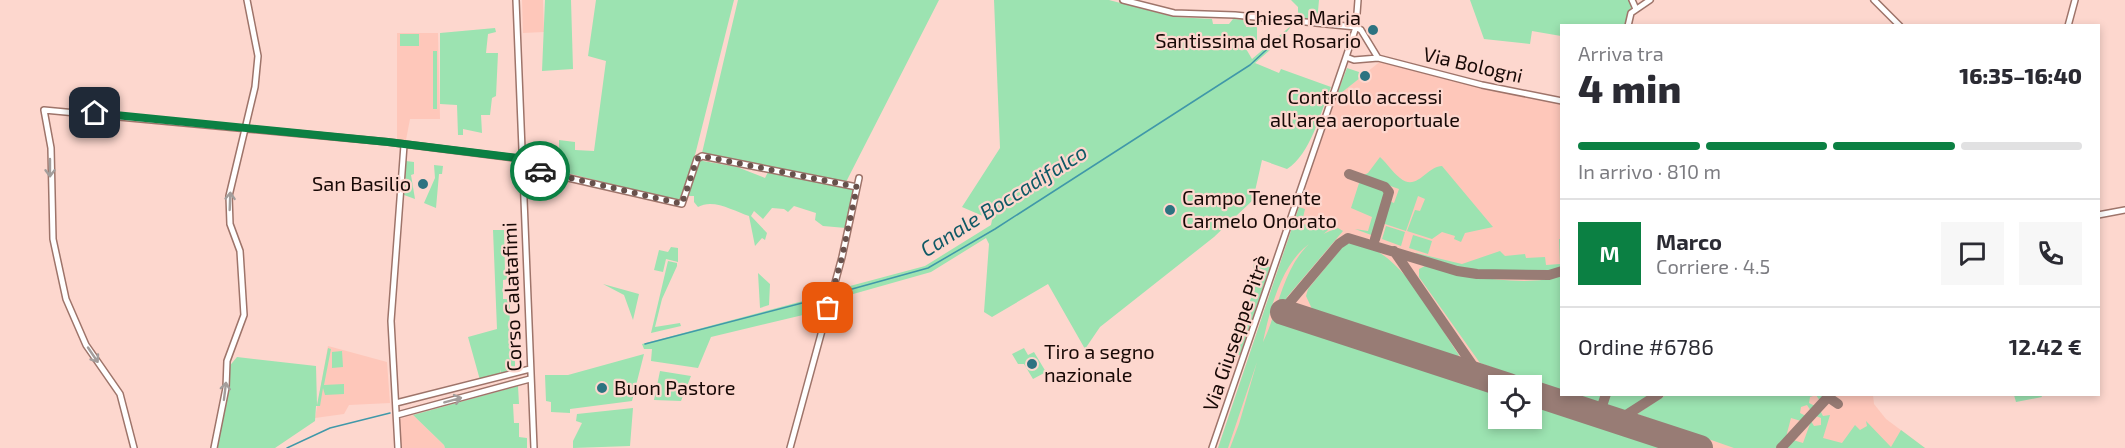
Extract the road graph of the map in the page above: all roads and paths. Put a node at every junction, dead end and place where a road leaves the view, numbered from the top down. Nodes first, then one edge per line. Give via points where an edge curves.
1 (247, 0) edge
2 (516, 0) edge
3 (1123, 0) edge
4 (1358, 0) edge
5 (1632, 0) edge
6 (1650, 0) edge
7 (1874, 0) edge
8 (2075, 0) edge
9 (1636, 9) junction
10 (1628, 24) edge
11 (1898, 24) edge
12 (2069, 24) edge
13 (1356, 27) junction
14 (1346, 57) junction
15 (1378, 58) junction
16 (1560, 101) edge
17 (246, 128) junction
18 (404, 145) junction
19 (522, 159) junction
20 (523, 170) junction
21 (859, 178) dead end
22 (857, 187) junction
23 (2125, 210) edge
24 (2100, 215) edge
25 (530, 369) junction
26 (530, 379) junction
27 (396, 403) junction
28 (397, 415) junction
29 (134, 448) edge
30 (214, 448) edge
31 (398, 448) edge
32 (534, 448) edge
33 (790, 448) edge
34 (1212, 448) edge

1 - 17 street via 258,56
2 - 19 street, Corso Calatafimi
3 - 13 street via 1174,13
4 - 13 street, Via Giuseppe Pitrè
5 - 9 street
6 - 9 street
7 - 11 street
8 - 12 street
9 - 10 street
13 - 14 street, Via Giuseppe Pitrè
13 - 15 street
14 - 15 street, Via Bologni
14 - 34 street, Via Giuseppe Pitrè
15 - 16 street, Via Bologni
17 - 18 street
17 -> 29 street via 44,110 51,148 53,239 66,299 86,345 120,394
30 -> 17 street via 226,388 227,361 244,320 240,251 230,224 229,196
18 - 19 street
18 - 27 street via 391,321
19 - 20 street, Corso Calatafimi
20 - 22 street via 682,204 697,159 702,156
20 - 25 street, Corso Calatafimi
21 - 22 street
22 - 33 street
23 - 24 street
25 - 26 street, Corso Calatafimi
25 - 27 street
28 -> 26 street
26 - 32 street, Corso Calatafimi
27 - 28 street
28 - 31 street

